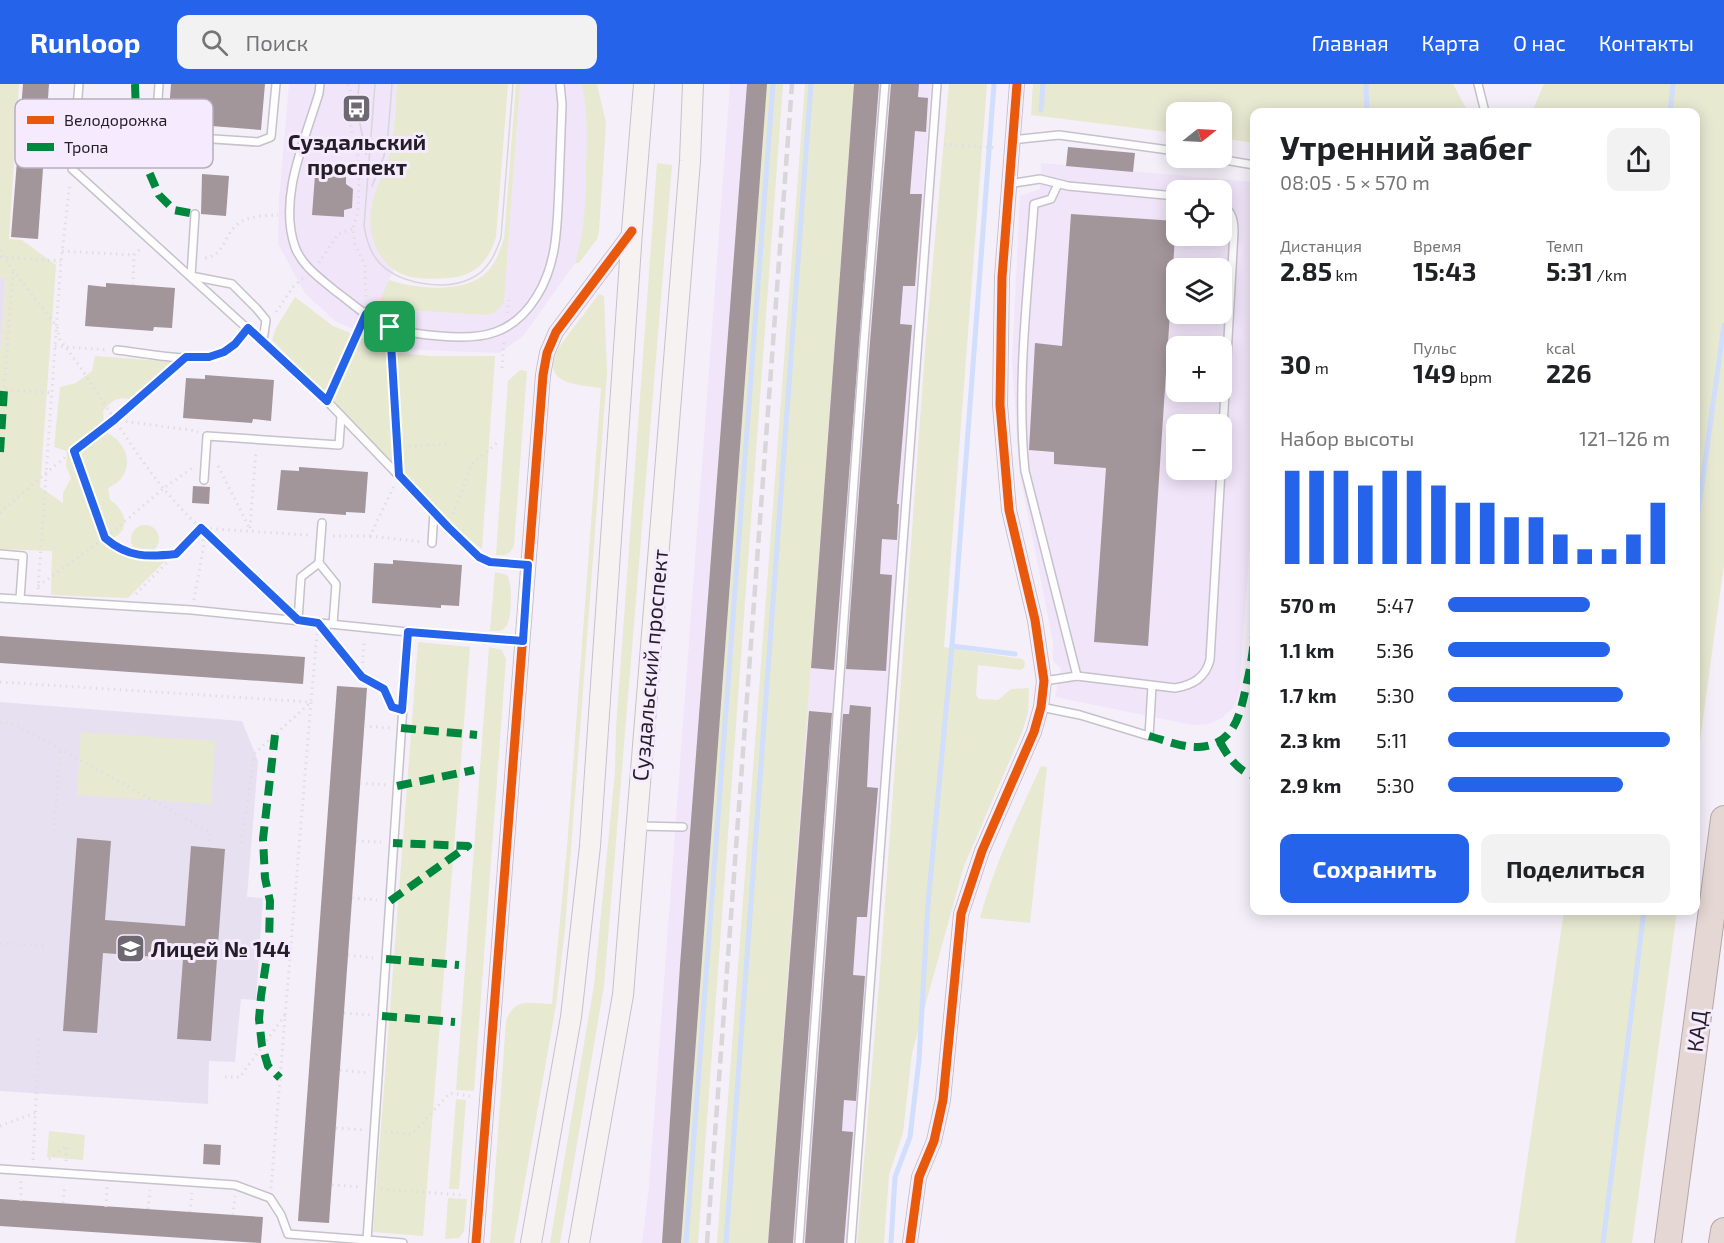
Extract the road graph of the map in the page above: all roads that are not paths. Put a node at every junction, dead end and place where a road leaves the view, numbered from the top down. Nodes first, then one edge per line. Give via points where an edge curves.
1 (79, 84) edge
2 (159, 84) edge
3 (276, 84) edge
4 (320, 84) edge
5 (560, 84) edge
6 (644, 84) edge
7 (693, 84) edge
8 (885, 84) edge
9 (937, 84) edge
10 (1017, 84) edge
11 (1478, 84) edge
12 (78, 99) edge
13 (158, 99) edge
14 (1484, 108) edge
15 (213, 139) edge
16 (1012, 140) junction
17 (1166, 150) edge
18 (1232, 161) edge
19 (1250, 164) edge
20 (72, 168) edge
21 (1008, 184) junction
22 (1058, 184) junction
23 (1166, 195) edge
24 (195, 214) dead end
25 (1232, 216) edge
26 (632, 231) junction
27 (191, 276) junction
28 (248, 328) junction
29 (263, 341) junction
30 (117, 350) road end
31 (1224, 414) edge
32 (341, 416) junction
33 (204, 480) dead end
34 (1220, 480) edge
35 (434, 512) junction
36 (322, 523) dead end
37 (432, 543) road end
38 (0, 554) edge
39 (319, 563) junction
40 (528, 565) junction
41 (0, 598) edge
42 (20, 599) junction
43 (298, 620) junction
44 (333, 624) junction
45 (408, 632) junction
46 (523, 641) junction
47 (1077, 676) junction
48 (1044, 681) junction
49 (1152, 686) junction
50 (1041, 706) junction
51 (1724, 819) edge
52 (636, 826) junction
53 (683, 827) dead end
54 (0, 1169) edge
55 (1724, 1232) edge
56 (367, 1240) junction
57 (403, 1243) edge
58 (476, 1243) edge
59 (531, 1243) edge
60 (579, 1243) edge
61 (799, 1243) edge
62 (851, 1243) edge
63 (910, 1243) edge
64 (1668, 1243) edge
65 (1722, 1243) edge

1 - 12 lane
2 - 13 lane
3 - 15 lane via 271,137 258,142
4 - 5 lane via 291,187 289,213 296,249 310,271 366,314 390,327 413,334 467,338 505,329 537,296 548,273 556,246
6 - 26 main road, Суздальский проспект
7 - 52 main road, Суздальский проспект
8 - 61 lane
9 - 62 lane
10 - 16 street
11 - 14 lane
16 - 17 lane via 1059,135
16 - 21 street
18 - 19 lane
20 - 27 lane
21 - 22 lane via 1040,179
21 - 48 street via 1000,405 1009,510 1035,620
22 - 23 lane
22 - 47 lane via 1051,199 1034,204 1022,445 1025,471
24 - 27 lane
25 - 31 lane
26 - 40 street via 556,332 547,353 540,394
26 - 59 main road, Суздальский проспект via 590,846 571,1017
27 - 28 lane
27 - 29 lane via 232,284 266,320
28 - 29 lane
28 - 30 lane via 235,344 209,357
29 - 32 lane
32 - 33 lane via 339,446 207,436
32 - 35 lane
34 - 49 lane via 1210,660 1206,672 1186,686
35 - 37 lane
35 - 40 lane via 479,557 490,562
36 - 39 lane
38 - 42 lane via 23,556
39 - 43 lane via 301,577
39 - 44 lane via 336,584
40 - 46 street
41 - 42 lane
42 - 43 lane
43 - 44 lane
44 - 45 lane
45 - 46 lane
45 - 56 lane
46 - 58 street
47 - 48 lane
47 - 49 lane
48 - 50 street
49 - 50 lane via 1149,736
50 - 63 street via 1034,732 982,851 961,914 943,1100 934,1141 919,1177
51 - 64 highway, КАД
52 - 53 lane
52 - 60 main road, Суздальский проспект via 623,995
54 - 56 lane via 236,1185 270,1197 288,1234
55 - 65 highway
56 - 57 lane

